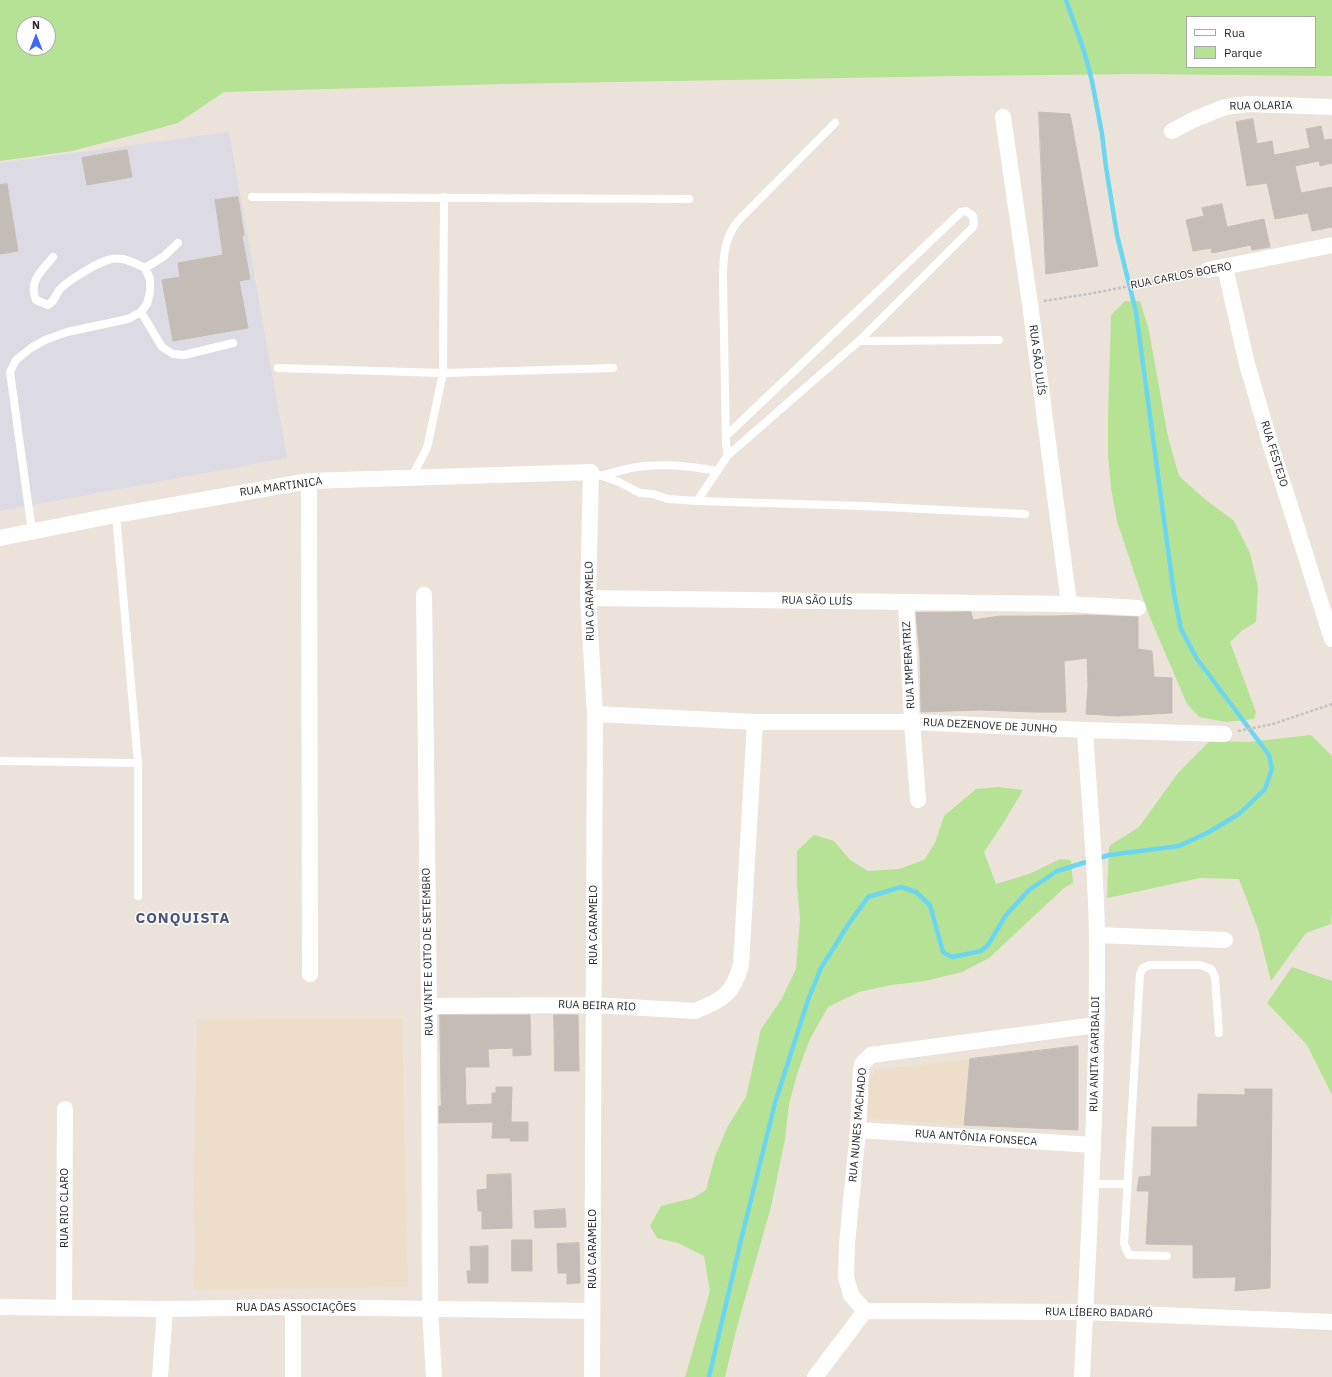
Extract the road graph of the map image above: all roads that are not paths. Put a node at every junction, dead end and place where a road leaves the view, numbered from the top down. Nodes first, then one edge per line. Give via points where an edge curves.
1 (1332, 106) edge
2 (1003, 117) dead end
3 (835, 123) dead end
4 (1172, 131) dead end
5 (252, 197) dead end
6 (444, 197) junction
7 (688, 199) dead end
8 (178, 243) dead end
9 (1332, 245) edge
10 (53, 257) dead end
11 (1225, 267) junction
12 (145, 268) junction
13 (1208, 270) road end
14 (141, 312) junction
15 (999, 340) dead end
16 (858, 341) junction
17 (234, 343) dead end
18 (278, 368) dead end
19 (613, 368) dead end
20 (443, 373) junction
21 (726, 436) junction
22 (728, 455) junction
23 (717, 471) junction
24 (596, 474) junction
25 (412, 477) junction
26 (309, 481) junction
27 (696, 501) junction
28 (1025, 514) dead end
29 (116, 515) junction
30 (32, 532) junction
31 (0, 538) edge
32 (424, 595) dead end
33 (588, 598) junction
34 (906, 602) junction
35 (1069, 604) junction
36 (1138, 608) dead end
37 (1332, 639) edge
38 (595, 714) junction
39 (755, 722) junction
40 (912, 722) junction
41 (1085, 730) junction
42 (1224, 734) road end
43 (0, 761) edge
44 (138, 763) junction
45 (918, 800) dead end
46 (138, 896) dead end
47 (1097, 935) junction
48 (1226, 940) dead end
49 (310, 974) dead end
50 (594, 1005) junction
51 (429, 1006) junction
52 (1096, 1025) junction
53 (1219, 1033) dead end
54 (65, 1109) dead end
55 (858, 1130) junction
56 (1093, 1145) junction
57 (1092, 1184) junction
58 (1127, 1184) junction
59 (1167, 1256) dead end
60 (0, 1307) edge
61 (64, 1307) junction
62 (293, 1307) junction
63 (165, 1309) junction
64 (430, 1309) junction
65 (592, 1311) junction
66 (865, 1311) junction
67 (1085, 1312) junction
68 (1332, 1322) edge
69 (160, 1377) edge
70 (293, 1377) edge
71 (434, 1377) edge
72 (592, 1377) edge
73 (815, 1377) edge
74 (1082, 1377) edge

1 - 4 street, RUA OLARIA via 1225,106
2 - 35 street, RUA SÃO LUÍS
3 - 21 lane via 738,221 726,244 723,258
5 - 6 lane
6 - 7 lane
6 - 20 lane
8 - 12 lane via 163,257
9 - 11 street, RUA CARLOS BOERO
10 - 12 lane via 40,272 33,292 36,300 48,305 54,301 59,290 77,277 112,259 130,261
11 - 13 street, RUA CARLOS BOERO
11 - 37 street, RUA FESTEJO via 1247,364
12 - 14 lane via 150,279 150,292 147,304
14 - 17 lane via 162,347 173,354 184,355
14 - 30 lane via 128,319 67,332 31,348 16,360 10,372
15 - 16 lane
16 - 21 lane via 973,227 973,216 966,211 961,212
16 - 22 lane
18 - 20 lane
19 - 20 lane
20 - 25 lane via 427,448
21 - 22 lane
22 - 23 lane
23 - 24 lane via 652,466
23 - 27 lane
24 - 25 street, RUA MARTINICA
24 - 27 lane via 619,482 640,494
24 - 33 street, RUA CARAMELO
25 - 26 street, RUA MARTINICA
26 - 29 street, RUA MARTINICA
26 - 49 street
27 - 28 lane
29 - 30 street, RUA MARTINICA
29 - 44 lane
30 - 31 street, RUA MARTINICA
32 - 51 street, RUA VINTE E OITO DE SETEMBRO
33 - 34 street, RUA SÃO LUÍS
33 - 38 street, RUA CARAMELO
34 - 35 street, RUA SÃO LUÍS
34 - 40 street, RUA IMPERATRIZ
35 - 36 street, RUA SÃO LUÍS
38 - 39 street, RUA DEZENOVE DE JUNHO
38 - 50 street, RUA CARAMELO
39 - 40 street, RUA DEZENOVE DE JUNHO
39 - 50 street, RUA BEIRA RIO via 741,964 736,981 724,997 695,1011
40 - 41 street, RUA DEZENOVE DE JUNHO
40 - 45 street, RUA IMPERATRIZ
41 - 42 street, RUA DEZENOVE DE JUNHO
41 - 47 street, RUA ANITA GARIBALDI
43 - 44 lane
44 - 46 lane
47 - 48 street
47 - 52 street, RUA ANITA GARIBALDI
50 - 51 street, RUA BEIRA RIO
50 - 65 street, RUA CARAMELO
51 - 64 street, RUA VINTE E OITO DE SETEMBRO
52 - 55 street, RUA NUNES MACHADO via 871,1055 863,1063 861,1070
52 - 56 street, RUA ANITA GARIBALDI
53 - 58 lane via 1215,977 1211,969 1200,965 1157,964 1143,968 1140,974
54 - 61 street, RUA RIO CLARO
55 - 56 street, RUA ANTÔNIA FONSECA
55 - 66 street, RUA NUNES MACHADO via 846,1277 852,1296
56 - 57 street, RUA ANITA GARIBALDI
57 - 58 lane
57 - 67 street, RUA ANITA GARIBALDI
58 - 59 lane via 1124,1244 1126,1250 1129,1255
60 - 61 street, RUA DAS ASSOCIAÇÕES
61 - 63 street, RUA DAS ASSOCIAÇÕES
62 - 63 street, RUA DAS ASSOCIAÇÕES
62 - 64 street, RUA DAS ASSOCIAÇÕES
62 - 70 street
63 - 69 street
64 - 65 street, RUA DAS ASSOCIAÇÕES
64 - 71 street, RUA VINTE E OITO DE SETEMBRO
65 - 72 street, RUA CARAMELO
66 - 67 street, RUA LÍBERO BADARÓ
66 - 73 street
67 - 68 street, RUA LÍBERO BADARÓ
67 - 74 street, RUA ANITA GARIBALDI

